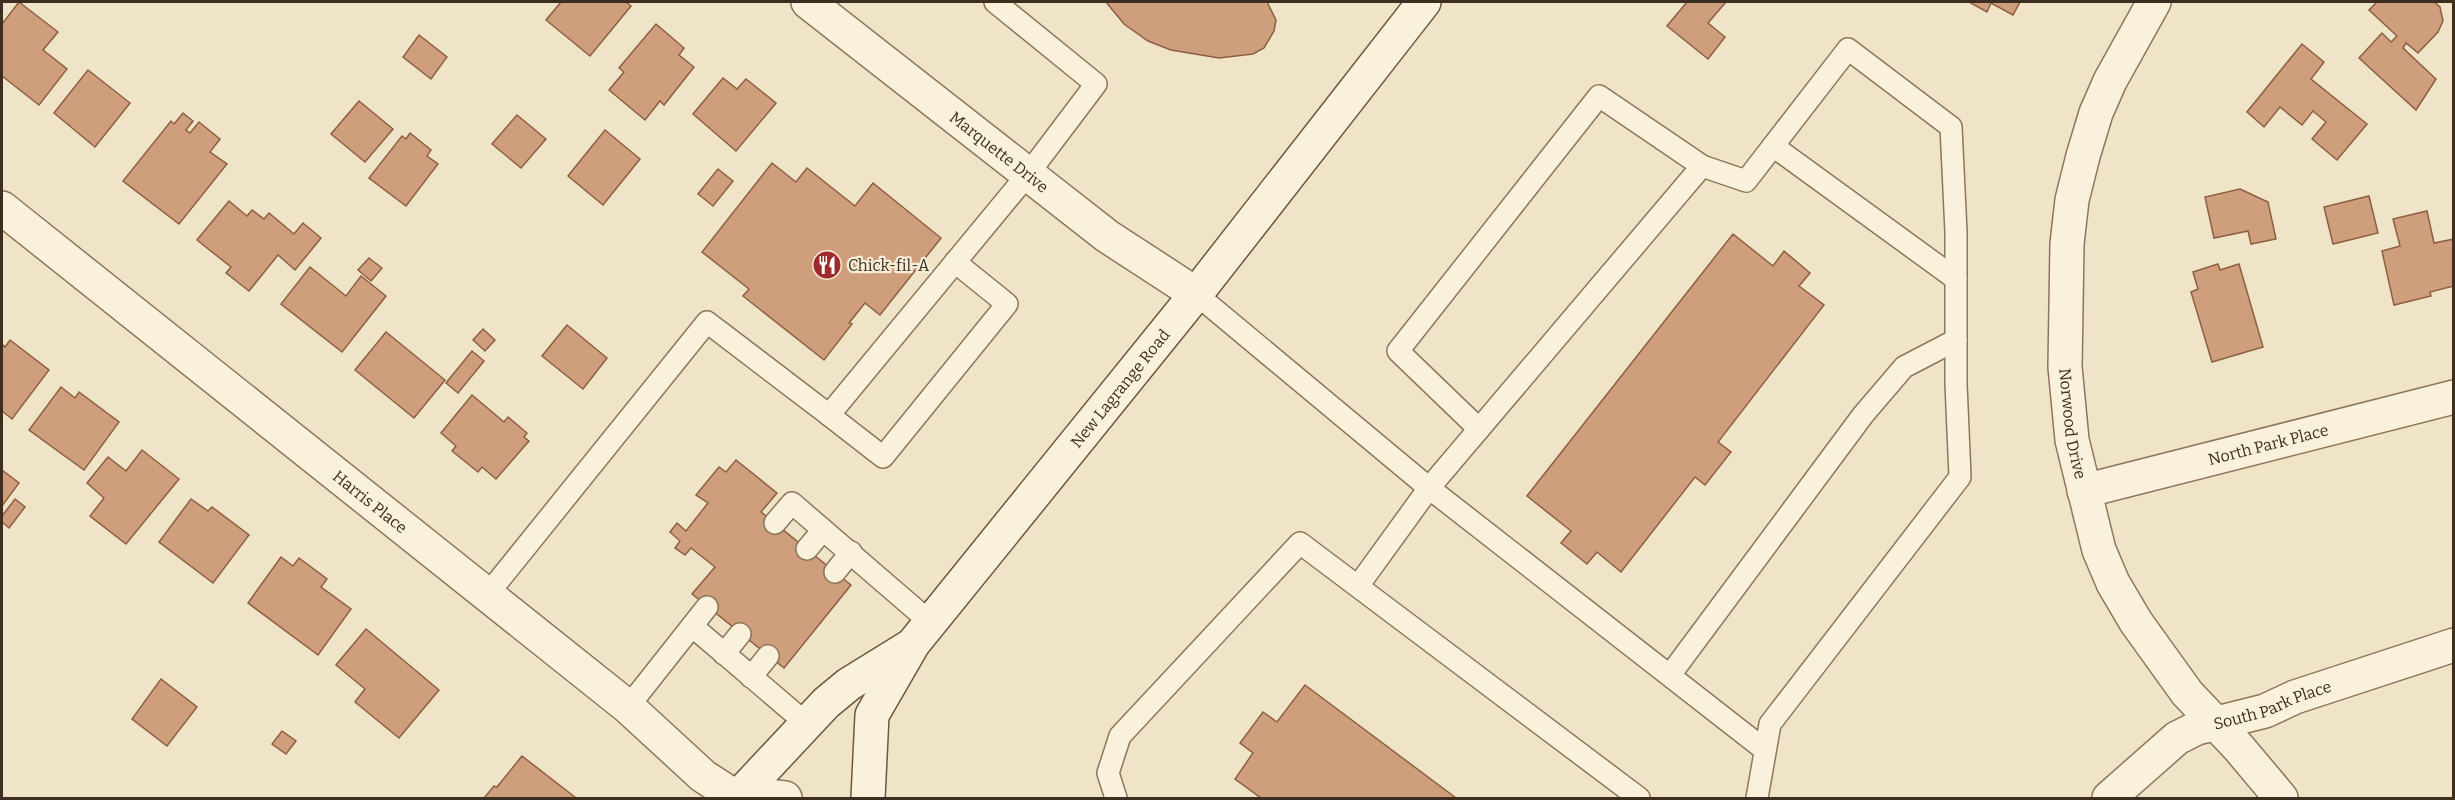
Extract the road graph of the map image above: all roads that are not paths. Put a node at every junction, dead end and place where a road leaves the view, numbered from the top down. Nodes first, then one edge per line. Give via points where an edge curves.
1 (808, 2) edge
2 (995, 2) edge
3 (1425, 2) edge
4 (2154, 2) edge
5 (1773, 146) junction
6 (1701, 166) junction
7 (1028, 174) junction
8 (2, 208) edge
9 (955, 262) junction
10 (1956, 279) junction
11 (1196, 294) junction
12 (1956, 340) junction
13 (2454, 397) edge
14 (829, 416) junction
15 (1479, 429) junction
16 (1429, 488) junction
17 (2084, 491) junction
18 (775, 523) dead end
19 (824, 530) junction
20 (807, 549) dead end
21 (851, 552) junction
22 (835, 572) dead end
23 (1358, 586) junction
24 (487, 595) junction
25 (707, 607) dead end
26 (692, 626) junction
27 (922, 633) junction
28 (740, 634) dead end
29 (2454, 645) edge
30 (724, 654) junction
31 (768, 656) dead end
32 (1670, 675) junction
33 (751, 677) junction
34 (628, 707) junction
35 (807, 724) junction
36 (2215, 724) junction
37 (1765, 750) junction
38 (738, 798) edge
39 (785, 798) edge
40 (868, 798) edge
41 (1116, 798) edge
42 (1639, 798) edge
43 (1757, 798) edge
44 (2109, 798) edge
45 (2281, 798) edge

1 - 7 street, Marquette Drive
2 - 7 lane via 1096,84
3 - 11 street, New Lagrange Road
4 - 17 street, Norwood Drive via 2096,113 2072,200 2067,244 2066,367 2072,440
5 - 6 lane via 1746,181
5 - 10 lane
5 - 10 lane via 1848,49 1951,127
6 - 15 lane
6 - 15 lane via 1599,96 1398,351
7 - 9 lane
7 - 11 street, Marquette Drive via 1107,236
8 - 24 street, Harris Place
9 - 14 lane
9 - 14 lane via 1007,304 883,457
10 - 12 lane
11 - 16 lane
11 - 27 street, New Lagrange Road
12 - 32 lane via 1904,367 1863,415
12 - 37 lane via 1960,477 1770,724
13 - 17 street, North Park Place
14 - 24 lane via 707,322
15 - 16 lane
16 - 23 lane
16 - 32 lane
17 - 36 street, Norwood Drive via 2099,550 2113,584 2187,693
18 - 19 lane via 792,503
19 - 20 lane
19 - 21 lane
21 - 22 lane
21 - 27 lane
23 - 41 lane via 1300,543 1120,736 1108,773
23 - 42 lane
24 - 34 street, Harris Place
25 - 26 lane
26 - 30 lane
26 - 34 lane
27 - 35 street via 849,684
27 - 40 street, New Lagrange Road via 872,715
28 - 30 lane
29 - 36 street, South Park Place via 2295,697 2265,711
30 - 33 lane
31 - 33 lane
32 - 37 lane
33 - 35 lane
34 - 38 street, Harris Place via 703,776
35 - 38 street
36 - 44 street, South Park Place via 2177,738
36 - 45 street, Norwood Drive
37 - 43 lane
38 - 39 street

